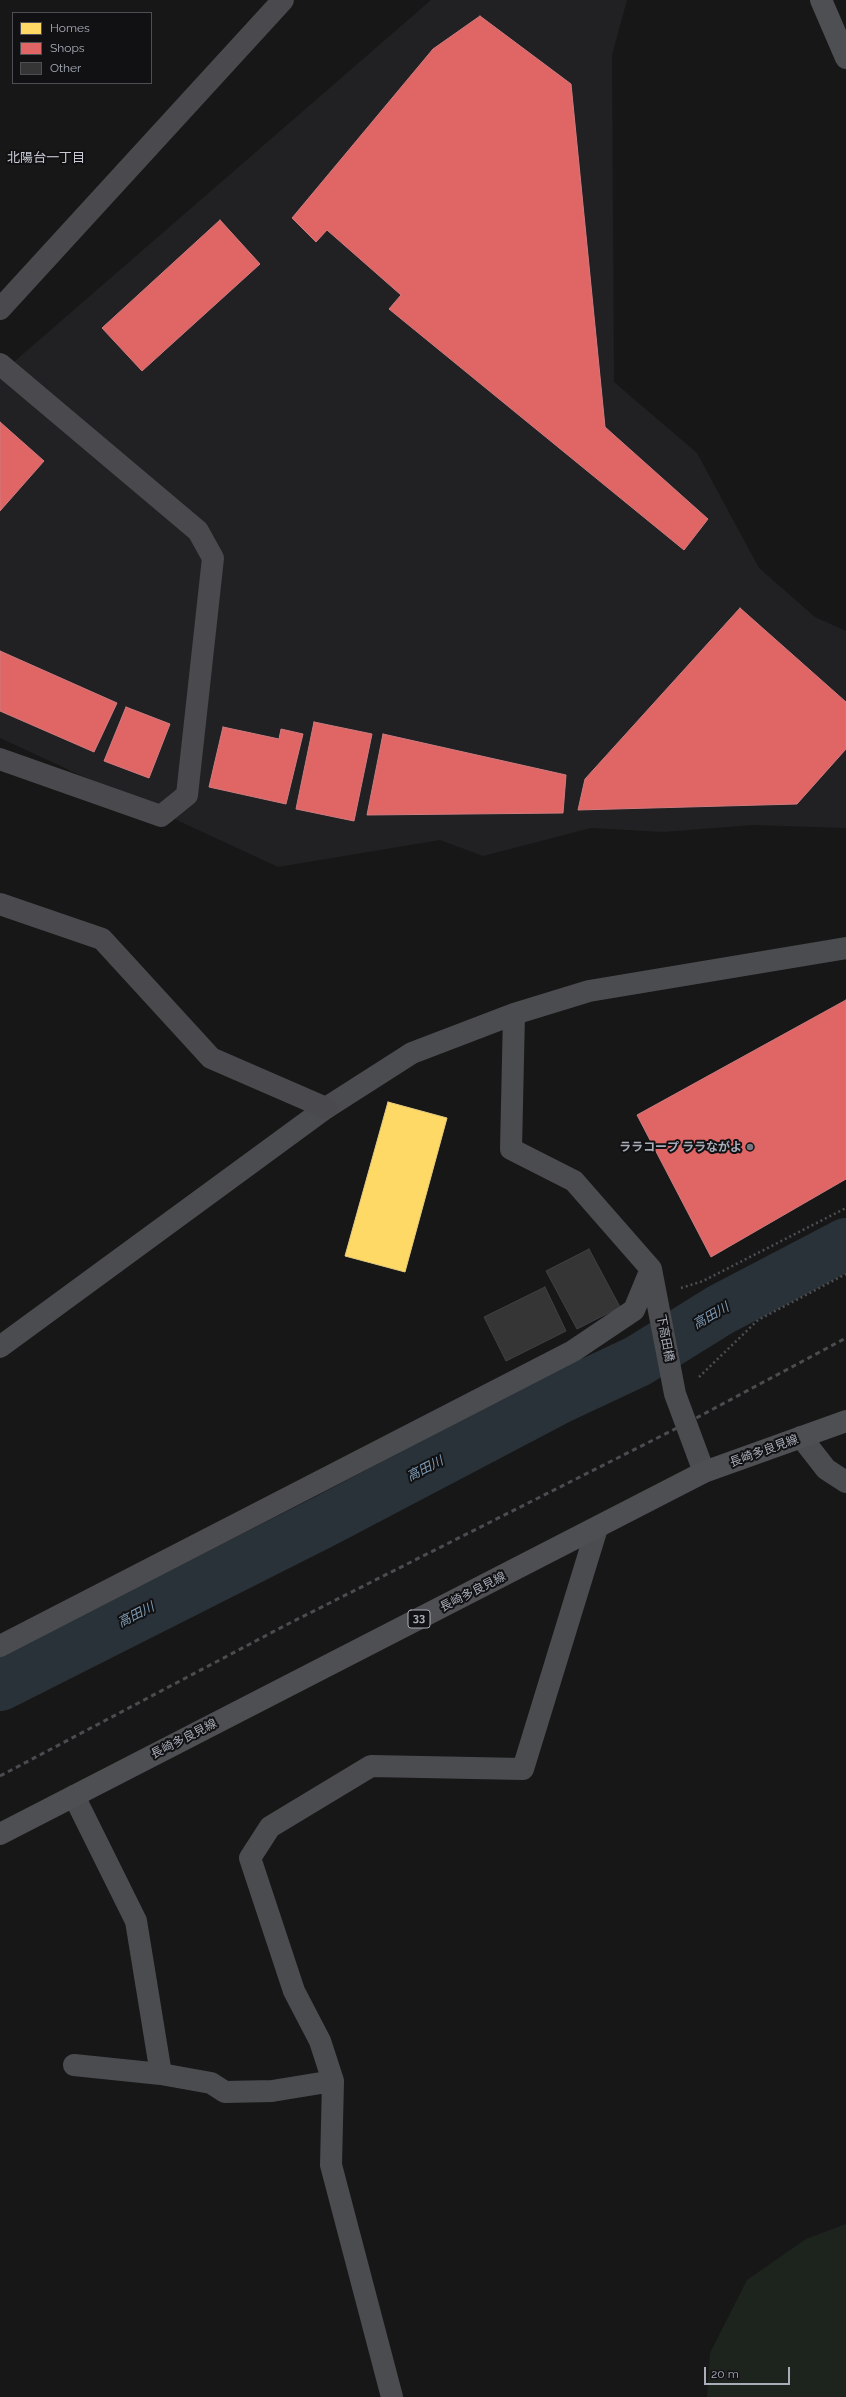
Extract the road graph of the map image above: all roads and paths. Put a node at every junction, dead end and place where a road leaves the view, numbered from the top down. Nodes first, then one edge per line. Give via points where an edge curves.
1 (283, 0) edge
2 (821, 0) edge
3 (846, 58) edge
4 (0, 309) edge
5 (0, 364) edge
6 (0, 759) edge
7 (0, 904) edge
8 (846, 948) edge
9 (514, 1014) junction
10 (326, 1108) junction
11 (846, 1208) edge
12 (651, 1269) junction
13 (846, 1274) edge
14 (656, 1295) junction
15 (0, 1347) edge
16 (674, 1387) junction
17 (846, 1421) edge
18 (801, 1437) junction
19 (704, 1472) junction
20 (846, 1482) edge
21 (597, 1528) junction
22 (0, 1646) edge
23 (74, 1796) junction
24 (0, 1834) edge
25 (74, 2065) dead end
26 (161, 2074) junction
27 (332, 2081) junction
28 (392, 2397) edge

1 - 4 street
2 - 3 main road
5 - 6 street via 198,531 214,558 187,795 160,816
7 - 10 street via 102,939 211,1058
8 - 9 street via 589,991
9 - 10 street via 412,1053
9 - 12 street via 511,1149 574,1181
10 - 15 street
11 - 14 path via 703,1281
12 - 14 street, 下高田橋
12 - 22 street via 634,1310 573,1351
13 - 16 path via 758,1320 698,1378
14 - 16 street, 下高田橋
16 - 19 street, 下高田橋
17 - 18 main road, 長崎多良見線 / 33
18 - 19 main road, 長崎多良見線 / 33
18 - 20 street via 826,1469
19 - 21 main road, 長崎多良見線 / 33
21 - 23 main road, 長崎多良見線 / 33
21 - 27 street via 523,1769 371,1766 270,1827 250,1858 294,1991 320,2041
23 - 24 main road, 長崎多良見線 / 33
23 - 26 street via 136,1921
25 - 26 street
26 - 27 street via 211,2083 225,2092 272,2091
27 - 28 street via 331,2165

